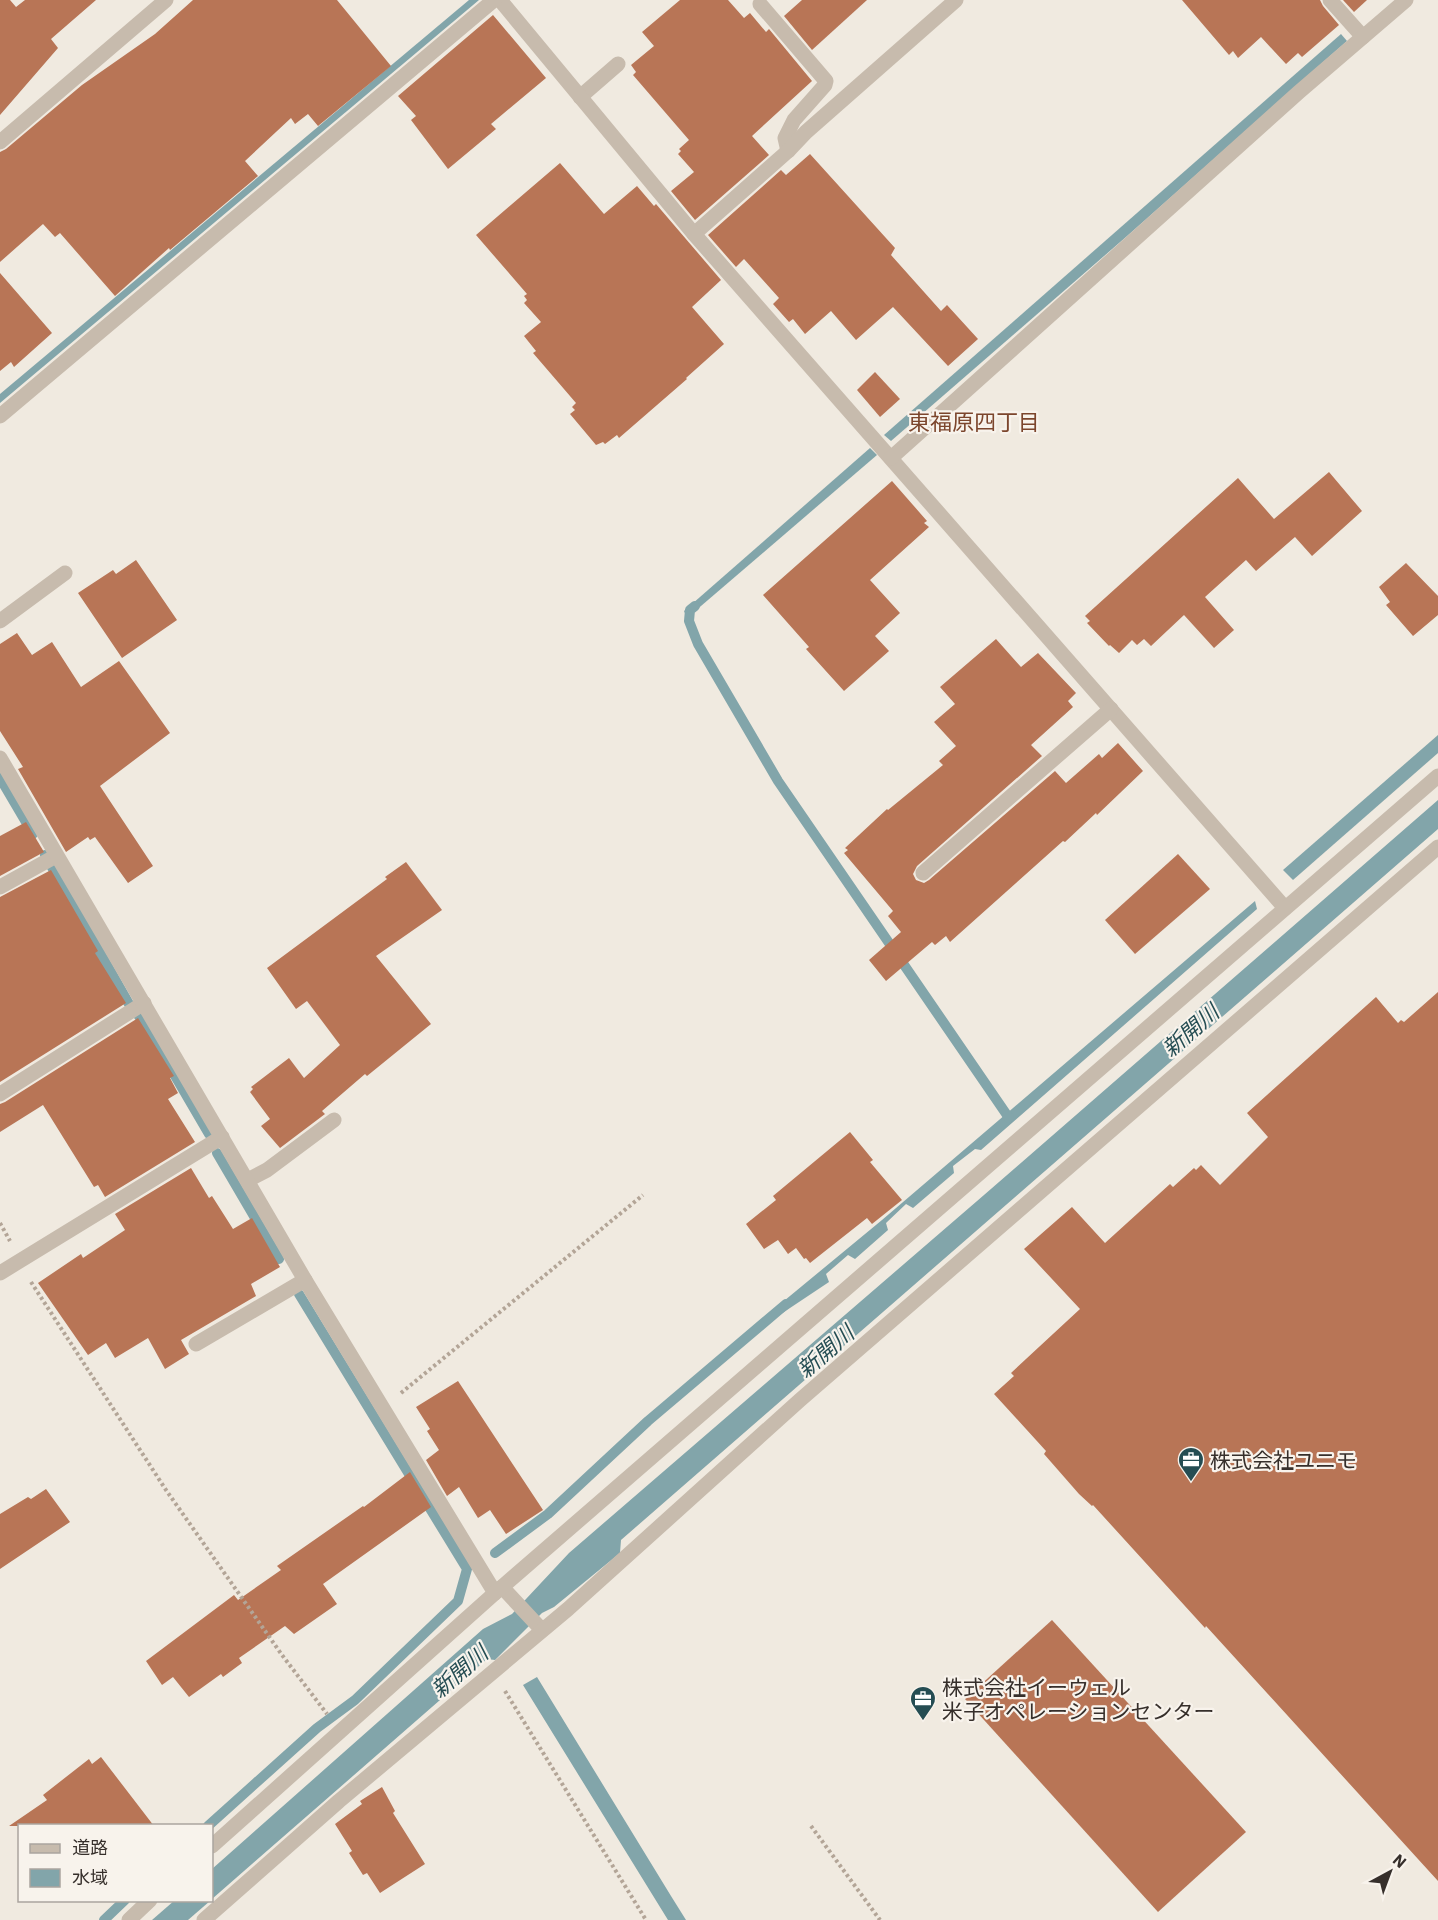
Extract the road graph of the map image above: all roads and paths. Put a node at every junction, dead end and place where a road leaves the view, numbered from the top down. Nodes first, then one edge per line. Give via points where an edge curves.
1 (166, 0) edge
2 (494, 0) edge
3 (500, 0) edge
4 (956, 0) edge
5 (1330, 0) edge
6 (1406, 0) edge
7 (760, 4) dead end
8 (1363, 37) junction
9 (618, 64) dead end
10 (580, 97) junction
11 (0, 142) edge
12 (788, 151) junction
13 (694, 234) junction
14 (0, 416) edge
15 (891, 458) junction
16 (65, 573) dead end
17 (0, 621) edge
18 (1111, 709) junction
19 (0, 758) edge
20 (1438, 776) edge
21 (1438, 847) edge
22 (56, 856) junction
23 (923, 873) dead end
24 (0, 887) edge
25 (1285, 908) junction
26 (144, 1003) junction
27 (0, 1094) edge
28 (334, 1120) dead end
29 (222, 1137) junction
30 (248, 1180) junction
31 (643, 1195) dead end
32 (21, 1261) junction
33 (0, 1273) edge
34 (305, 1280) junction
35 (196, 1344) dead end
36 (384, 1407) junction
37 (503, 1592) junction
38 (537, 1625) junction
39 (490, 1672) junction
40 (340, 1731) junction
41 (811, 1826) dead end
42 (213, 1845) edge
43 (148, 1902) edge
44 (129, 1920) edge
45 (204, 1920) edge
46 (646, 1920) edge
47 (880, 1920) edge

1 - 11 street
2 - 14 street
3 - 10 street
4 - 12 street
5 - 8 street
6 - 8 street
7 - 12 street via 826,81 790,127 785,138
8 - 15 street
9 - 10 street
10 - 13 street
12 - 13 street
13 - 15 street
15 - 18 street
16 - 17 street
18 - 23 street
18 - 25 street
19 - 22 street
20 - 25 street
21 - 38 street via 808,1393 568,1609
22 - 24 street
22 - 26 street
25 - 37 street
26 - 27 street
26 - 29 street
28 - 30 street
29 - 30 street
29 - 32 street
30 - 34 street
31 - 36 path
32 - 33 street
32 - 40 path via 166,1490
34 - 35 street
34 - 36 street
36 - 37 street
37 - 38 street
37 - 40 street
38 - 39 street
39 - 45 street
39 - 46 path via 509,1695
40 - 42 street
41 - 47 path
43 - 44 street

